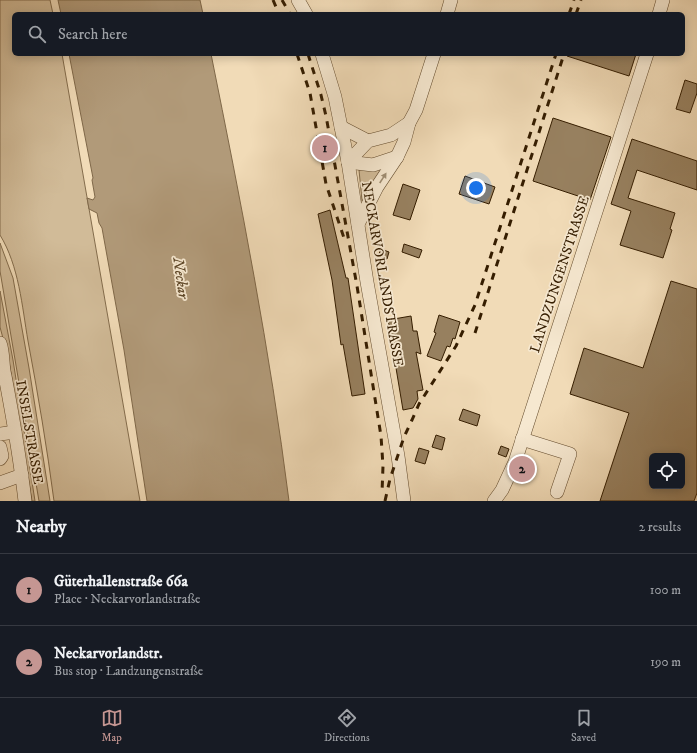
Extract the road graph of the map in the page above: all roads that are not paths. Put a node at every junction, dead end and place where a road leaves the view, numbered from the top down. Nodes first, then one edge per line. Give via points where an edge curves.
1 (298, 0) edge
2 (452, 0) edge
3 (663, 0) edge
4 (305, 12) edge
5 (448, 12) edge
6 (660, 12) edge
7 (323, 56) edge
8 (433, 56) edge
9 (646, 56) edge
10 (409, 123) junction
11 (341, 126) junction
12 (368, 141) junction
13 (396, 157) junction
14 (348, 162) junction
15 (358, 224) junction
16 (0, 343) edge
17 (2, 365) edge
18 (15, 432) junction
19 (0, 434) edge
20 (522, 439) junction
21 (0, 447) edge
22 (0, 459) edge
23 (22, 475) junction
24 (0, 483) edge
25 (557, 492) dead end
26 (25, 501) edge
27 (404, 501) edge
28 (494, 501) edge

1 - 4 street
2 - 5 street
3 - 6 street
7 - 11 street, NECKARVORLANDSTRASSE
8 - 10 street via 416,110
9 - 20 street, LANDZUNGENSTRASSE
10 - 12 street via 391,135
10 - 13 street via 404,142
11 - 12 street
11 - 14 street, NECKARVORLANDSTRASSE
12 - 14 street
13 - 14 street via 373,166
15 -> 13 street
14 - 15 street, NECKARVORLANDSTRASSE
15 - 27 street, NECKARVORLANDSTRASSE
16 - 17 street, INSELSTRASSE via 3,350
17 - 18 street, INSELSTRASSE
18 - 19 street
18 - 23 street, INSELSTRASSE
20 - 25 street via 570,454
20 - 28 street, LANDZUNGENSTRASSE via 515,462
21 - 22 street
23 - 24 street
23 - 26 street, INSELSTRASSE

